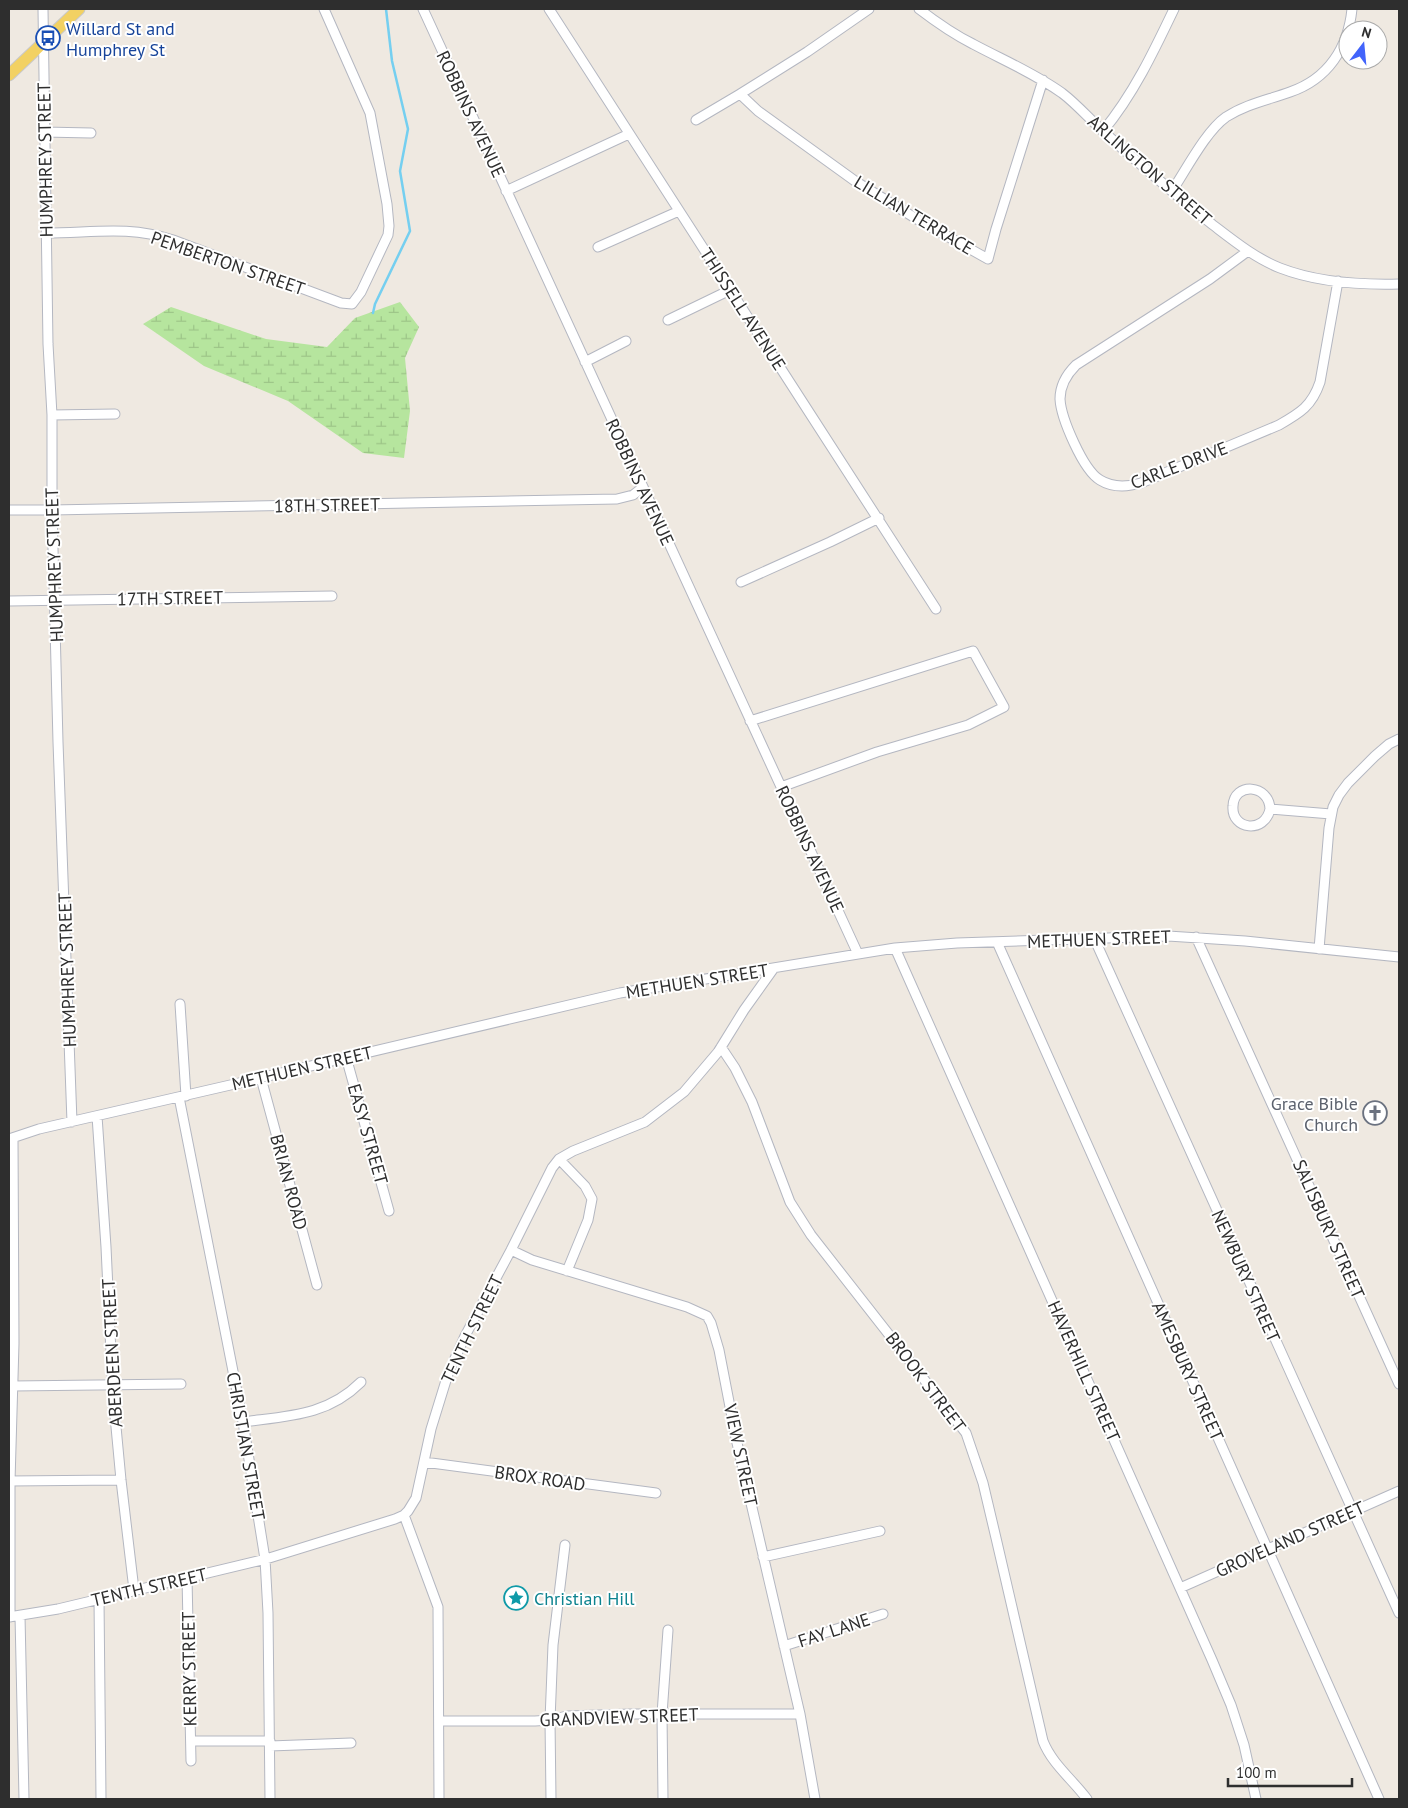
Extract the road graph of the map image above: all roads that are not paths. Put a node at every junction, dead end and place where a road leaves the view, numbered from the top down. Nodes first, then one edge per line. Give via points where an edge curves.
1 (43, 9) edge
2 (80, 9) edge
3 (324, 9) edge
4 (423, 9) edge
5 (549, 9) edge
6 (869, 9) edge
7 (919, 9) edge
8 (1174, 9) edge
9 (1352, 9) edge
10 (44, 43) junction
11 (9, 75) edge
12 (1043, 80) junction
13 (740, 94) junction
14 (696, 120) dead end
15 (1103, 131) junction
16 (44, 132) junction
17 (91, 133) dead end
18 (630, 134) junction
19 (506, 191) junction
20 (1172, 191) junction
21 (679, 211) junction
22 (46, 234) junction
23 (598, 247) dead end
24 (1248, 251) junction
25 (1338, 280) junction
26 (1399, 284) edge
27 (730, 290) junction
28 (668, 320) dead end
29 (626, 341) dead end
30 (585, 362) junction
31 (115, 414) dead end
32 (52, 415) junction
33 (642, 488) junction
34 (9, 510) edge
35 (52, 510) junction
36 (879, 518) junction
37 (741, 582) dead end
38 (332, 596) dead end
39 (55, 600) junction
40 (9, 601) edge
41 (936, 609) dead end
42 (750, 721) junction
43 (1399, 739) edge
44 (781, 787) junction
45 (1270, 809) junction
46 (1331, 814) junction
47 (1196, 937) junction
48 (1094, 938) junction
49 (997, 942) junction
50 (895, 948) junction
51 (1320, 949) junction
52 (858, 954) junction
53 (1399, 957) edge
54 (774, 968) junction
55 (180, 1004) dead end
56 (721, 1047) junction
57 (346, 1058) junction
58 (261, 1078) junction
59 (182, 1096) junction
60 (97, 1116) junction
61 (72, 1122) junction
62 (11, 1139) edge
63 (559, 1159) junction
64 (390, 1211) dead end
65 (511, 1250) junction
66 (567, 1271) junction
67 (316, 1285) dead end
68 (361, 1382) dead end
69 (113, 1384) junction
70 (181, 1384) dead end
71 (1399, 1384) edge
72 (13, 1386) junction
73 (243, 1422) junction
74 (424, 1462) junction
75 (121, 1480) junction
76 (9, 1481) edge
77 (1399, 1491) edge
78 (656, 1494) dead end
79 (1353, 1511) junction
80 (404, 1515) junction
81 (880, 1531) dead end
82 (565, 1545) dead end
83 (1267, 1549) junction
84 (763, 1557) junction
85 (265, 1560) junction
86 (187, 1578) junction
87 (1180, 1588) junction
88 (134, 1590) junction
89 (99, 1599) junction
90 (1399, 1613) edge
91 (883, 1614) dead end
92 (20, 1616) junction
93 (9, 1617) edge
94 (668, 1630) dead end
95 (784, 1646) junction
96 (662, 1714) junction
97 (800, 1714) junction
98 (550, 1720) junction
99 (438, 1721) junction
100 (191, 1741) junction
101 (270, 1743) junction
102 (351, 1744) dead end
103 (191, 1761) dead end
104 (24, 1799) edge
105 (101, 1799) edge
106 (270, 1799) edge
107 (439, 1799) edge
108 (551, 1799) edge
109 (663, 1799) edge
110 (815, 1799) edge
111 (1087, 1799) edge
112 (1256, 1799) edge
113 (1379, 1799) edge

1 - 10 street, HUMPHREY STREET
2 - 10 main road
3 - 22 street, PEMBERTON STREET via 370,113 390,226 361,292 352,304 154,235 109,230
4 - 19 street, ROBBINS AVENUE
5 - 18 street, THISSELL AVENUE
6 - 13 street
7 - 12 street, ARLINGTON STREET via 971,44
8 - 15 street via 1141,74
9 - 20 street via 1342,47 1331,66 1314,81 1249,105 1225,118 1210,134
10 - 11 main road
10 - 16 street, HUMPHREY STREET
12 - 13 street, LILLIAN TERRACE via 988,258 855,180 758,111
12 - 15 street, ARLINGTON STREET
13 - 14 street
15 - 20 street, ARLINGTON STREET
16 - 17 street
16 - 22 street, HUMPHREY STREET
18 - 19 street
18 - 21 street, THISSELL AVENUE
19 - 30 street, ROBBINS AVENUE
20 - 24 street, ARLINGTON STREET
21 - 23 street
21 - 27 street, THISSELL AVENUE
22 - 32 street, HUMPHREY STREET
24 - 25 street, ARLINGTON STREET via 1280,268
24 - 25 street, CARLE DRIVE via 1076,365 1068,374 1060,399 1063,413 1084,463 1101,481 1116,486 1141,483 1279,425 1302,410 1316,395 1320,382
25 - 26 street, ARLINGTON STREET
27 - 28 street
27 - 36 street, THISSELL AVENUE
29 - 30 street
30 - 33 street, ROBBINS AVENUE
31 - 32 street
32 - 35 street, HUMPHREY STREET
33 - 35 street, 18TH STREET via 633,496 617,499
33 - 42 street, ROBBINS AVENUE
34 - 35 street, 18TH STREET
35 - 39 street, HUMPHREY STREET
36 - 37 street
36 - 41 street, THISSELL AVENUE
38 - 39 street, 17TH STREET
39 - 40 street, 17TH STREET
39 - 61 street, HUMPHREY STREET
42 - 44 street, ROBBINS AVENUE
42 - 44 street via 973,651 1004,707 968,725 877,752
43 - 46 street via 1374,756 1348,783
44 - 52 street, ROBBINS AVENUE
45 - 45 street via 1265,820 1250,826 1236,819 1232,807 1237,796 1250,789 1265,794
45 - 46 street
46 - 51 street
47 - 48 street, METHUEN STREET
47 - 51 street, METHUEN STREET
47 - 71 street, SALISBURY STREET
48 - 49 street, METHUEN STREET
48 - 79 street, NEWBURY STREET
49 - 50 street, METHUEN STREET
49 - 83 street, AMESBURY STREET
50 - 52 street, METHUEN STREET
50 - 87 street, HAVERHILL STREET
51 - 53 street, METHUEN STREET
52 - 54 street, METHUEN STREET
54 - 56 street, TENTH STREET
54 - 57 street, METHUEN STREET via 620,993
55 - 59 street, CHRISTIAN STREET
56 - 63 street, TENTH STREET via 684,1092 651,1119 572,1150
56 - 111 street, BROOK STREET via 752,1102 796,1212 966,1433 996,1538 1040,1732 1050,1757
57 - 58 street, METHUEN STREET
57 - 64 street, EASY STREET
58 - 59 street, METHUEN STREET
58 - 67 street, BRIAN ROAD
59 - 60 street, METHUEN STREET
59 - 73 street, CHRISTIAN STREET
60 - 61 street, METHUEN STREET
60 - 69 street, ABERDEEN STREET
61 - 62 street, METHUEN STREET
62 - 72 street
63 - 65 street, TENTH STREET
63 - 66 street via 585,1186 592,1207
65 - 66 street, VIEW STREET
65 - 74 street, TENTH STREET via 448,1374
66 - 84 street, VIEW STREET via 692,1308 707,1316 719,1350
68 - 73 street via 341,1400 321,1408
69 - 70 street
69 - 72 street
69 - 75 street, ABERDEEN STREET
72 - 76 street
73 - 85 street, CHRISTIAN STREET
74 - 78 street, BROX ROAD
74 - 80 street, TENTH STREET via 416,1498
75 - 76 street
75 - 88 street, ABERDEEN STREET
76 - 93 street
77 - 79 street, GROVELAND STREET
79 - 83 street, GROVELAND STREET
79 - 90 street, NEWBURY STREET
80 - 85 street, TENTH STREET
80 - 99 street via 438,1607
81 - 84 street
82 - 98 street via 553,1645
83 - 87 street, GROVELAND STREET
83 - 113 street, AMESBURY STREET
84 - 95 street, VIEW STREET
85 - 86 street, TENTH STREET
85 - 101 street, CHRISTIAN STREET
86 - 88 street, TENTH STREET
86 - 100 street, KERRY STREET
87 - 112 street, HAVERHILL STREET via 1231,1705
88 - 89 street, TENTH STREET
89 - 92 street, TENTH STREET
89 - 105 street
91 - 95 street, FAY LANE
92 - 93 street, TENTH STREET
92 - 104 street
94 - 96 street
95 - 97 street, VIEW STREET
96 - 97 street, GRANDVIEW STREET
96 - 98 street, GRANDVIEW STREET via 567,1716
96 - 109 street
97 - 110 street, VIEW STREET
98 - 99 street, GRANDVIEW STREET
98 - 108 street
99 - 107 street
100 - 101 street
100 - 103 street, KERRY STREET
101 - 102 street
101 - 106 street, CHRISTIAN STREET

